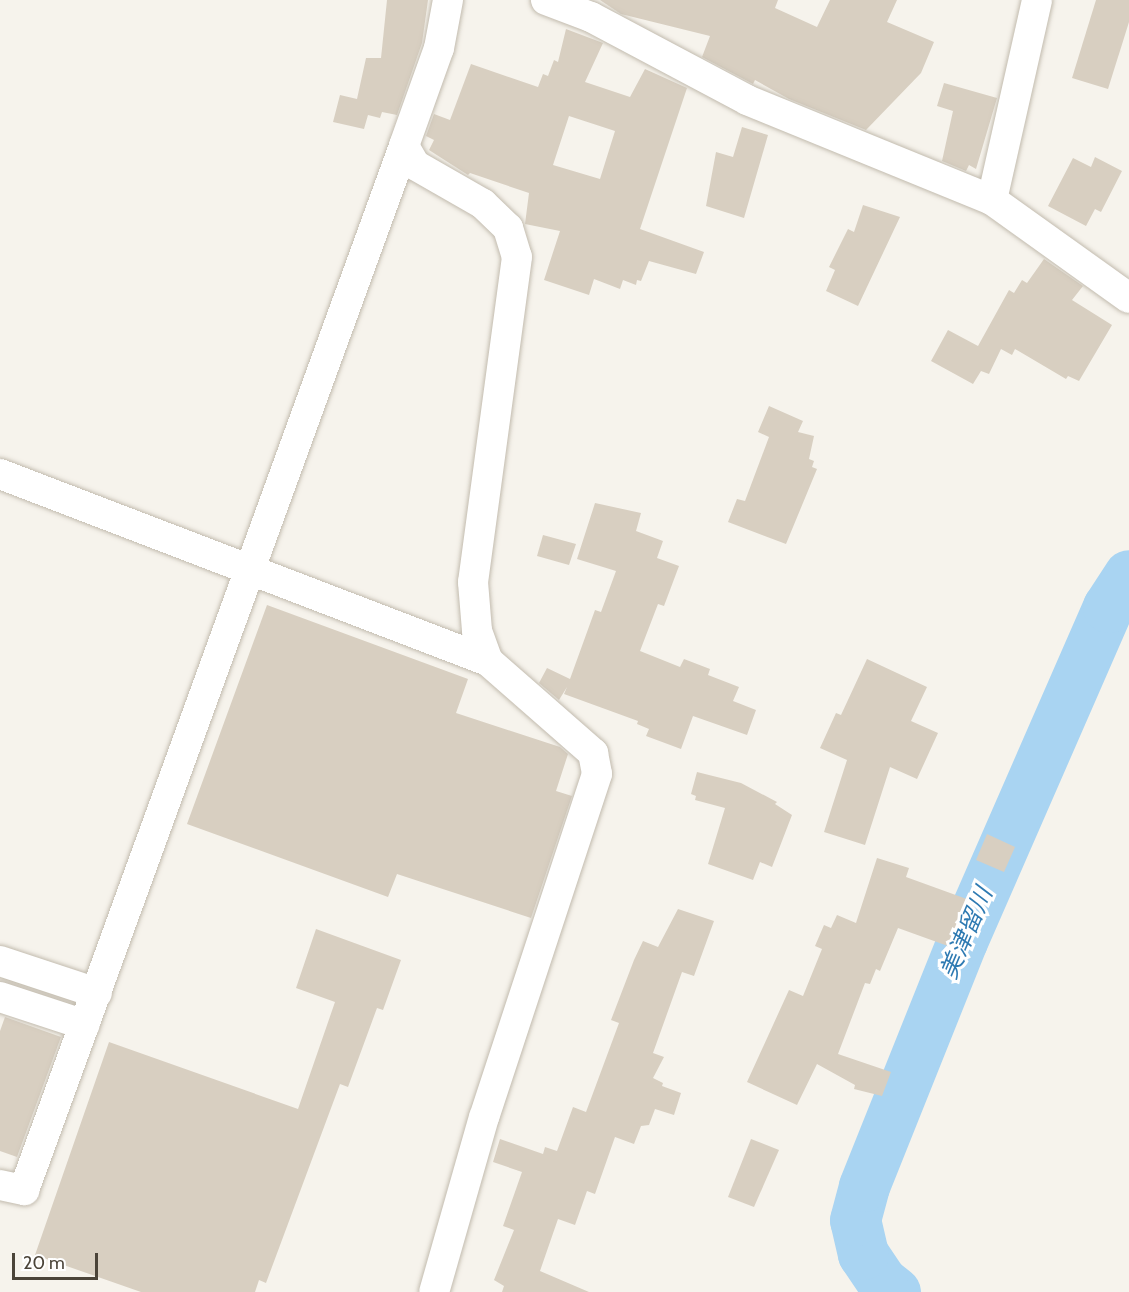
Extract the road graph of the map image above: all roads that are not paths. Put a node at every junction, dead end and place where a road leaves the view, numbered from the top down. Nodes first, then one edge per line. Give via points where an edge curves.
1 (448, 0) edge
2 (546, 0) edge
3 (1037, 0) edge
4 (404, 146) junction
5 (992, 200) junction
6 (1129, 298) edge
7 (0, 474) edge
8 (250, 570) junction
9 (488, 661) junction
10 (0, 961) edge
11 (97, 993) junction
12 (0, 997) edge
13 (85, 1025) junction
14 (0, 1185) edge
15 (434, 1292) edge

1 - 4 street via 439,48
2 - 5 street via 591,16 747,100
3 - 5 street
4 - 8 street
4 - 9 street via 415,165 483,204 508,228 517,257 473,582 477,631
5 - 6 street
7 - 8 street
8 - 9 street
8 - 11 street
9 - 15 street via 593,753 597,774 484,1117
10 - 11 street
11 - 13 street
12 - 13 street
13 - 14 street via 24,1190

